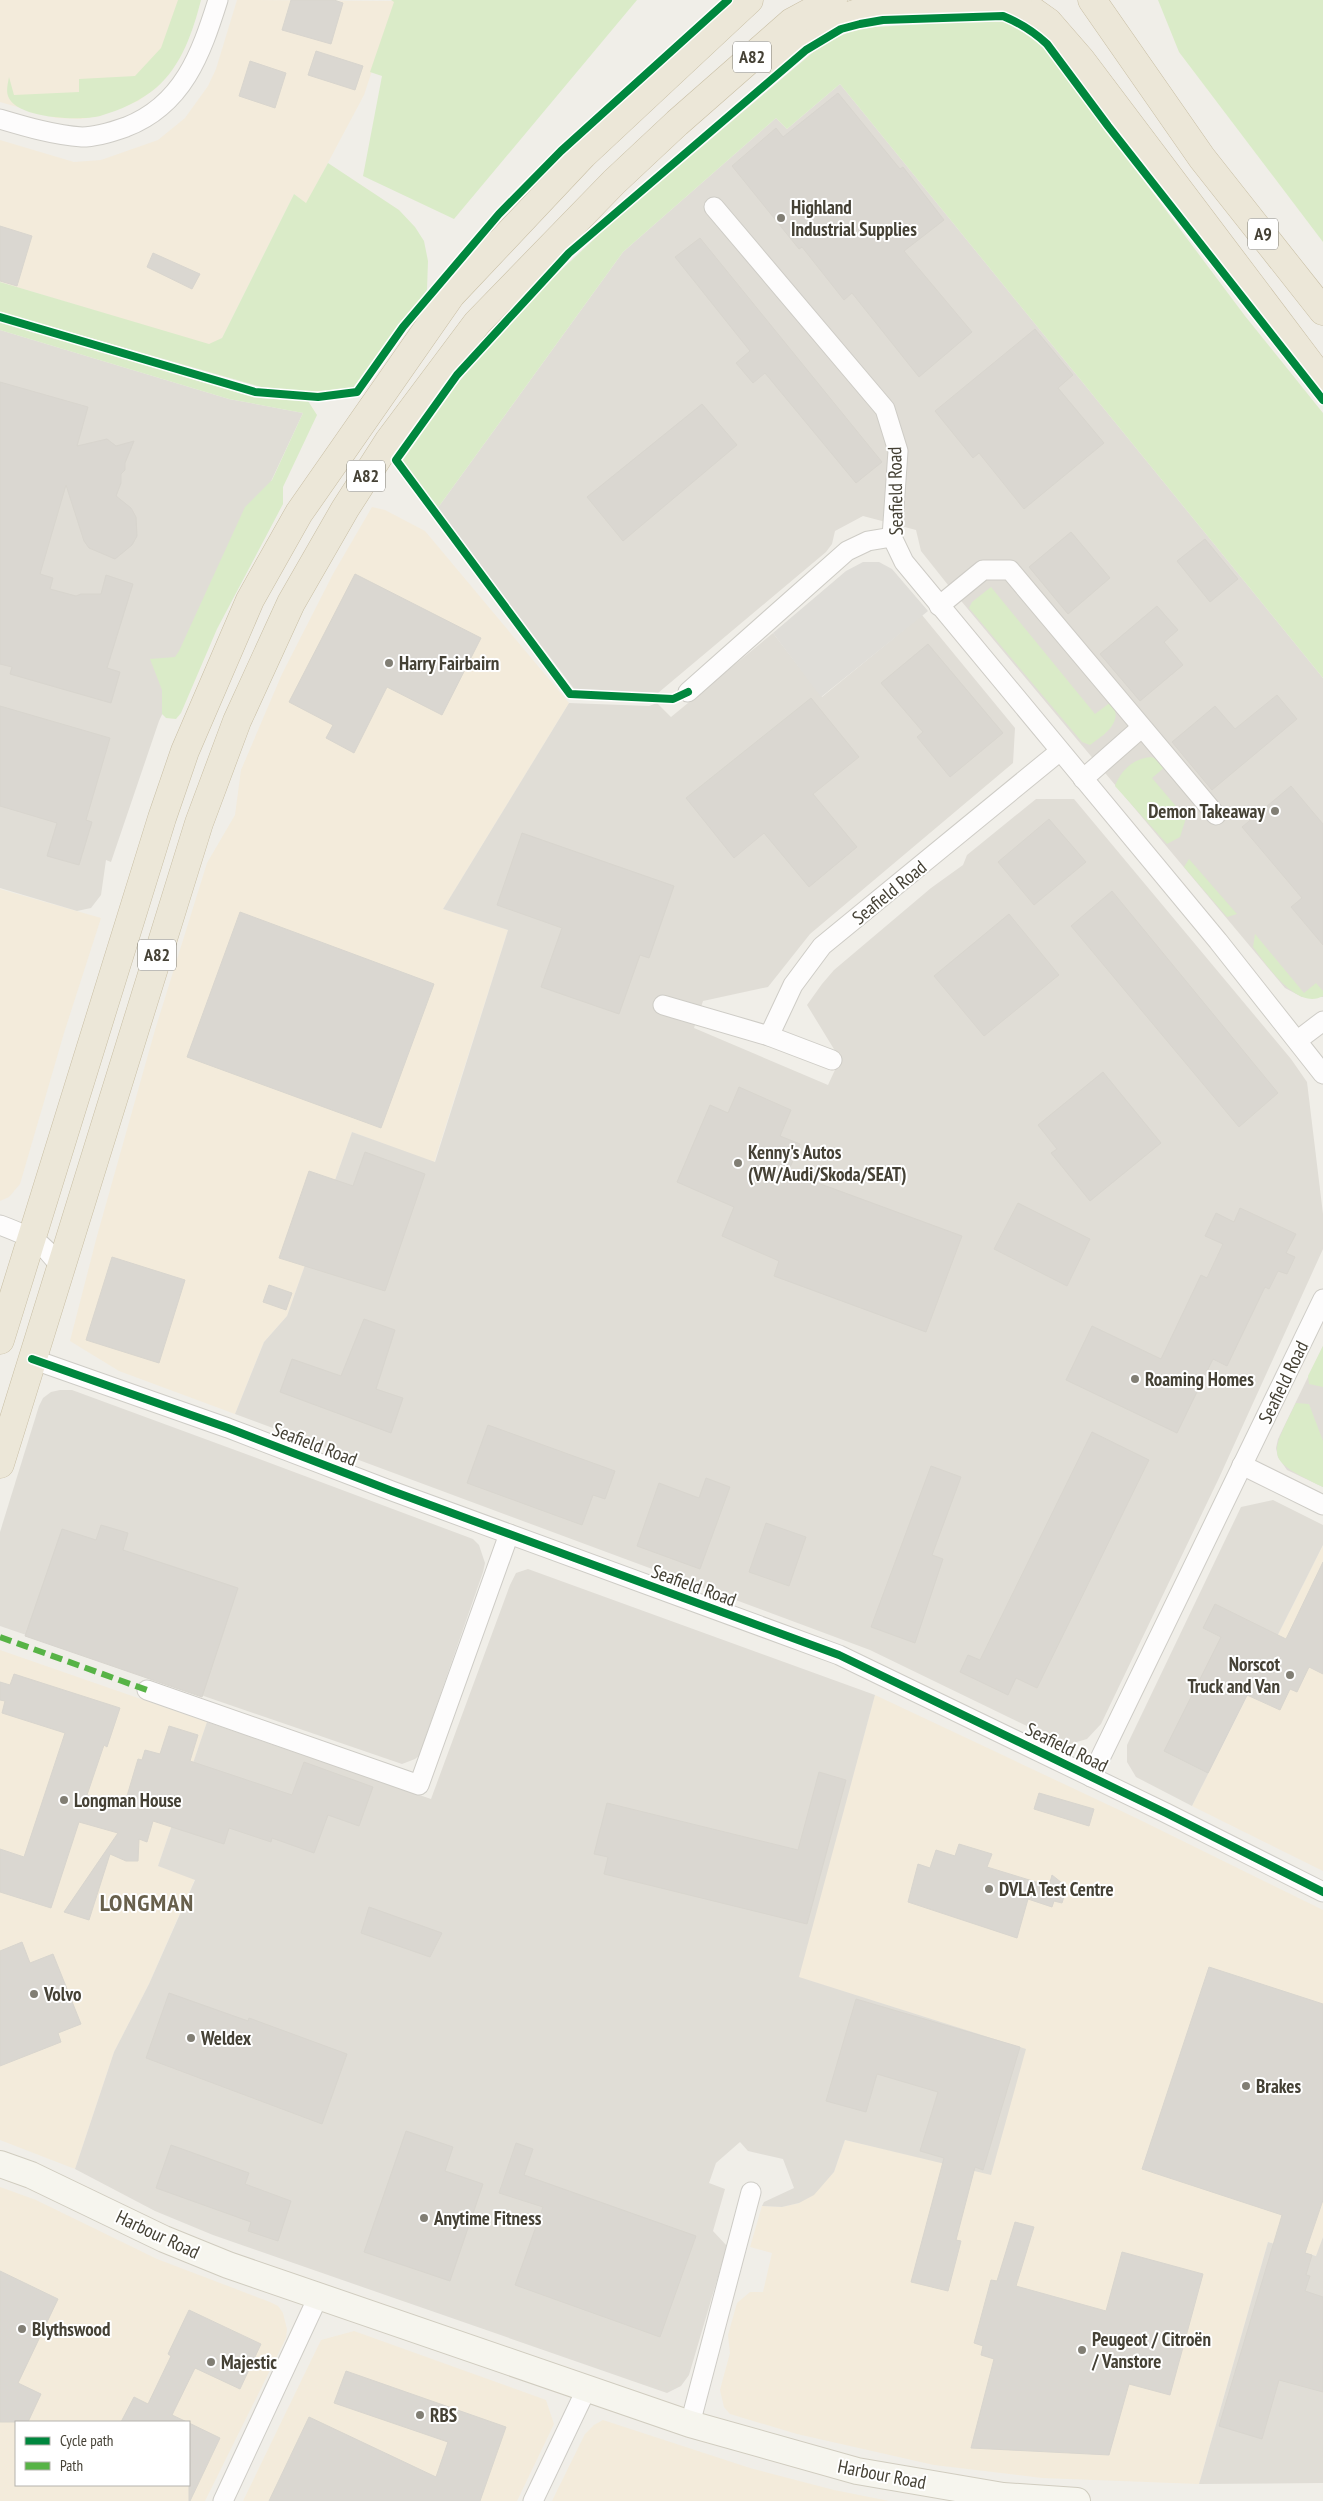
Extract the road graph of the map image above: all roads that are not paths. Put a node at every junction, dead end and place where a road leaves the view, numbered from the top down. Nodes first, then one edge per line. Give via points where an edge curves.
1 (218, 0) edge
2 (756, 0) edge
3 (833, 0) edge
4 (1017, 0) edge
5 (1092, 0) edge
6 (741, 9) edge
7 (1048, 22) junction
8 (0, 119) edge
9 (677, 123) junction
10 (714, 206) dead end
11 (1323, 311) edge
12 (1323, 381) edge
13 (892, 537) junction
14 (939, 606) junction
15 (688, 692) dead end
16 (1141, 728) junction
17 (1060, 751) junction
18 (1083, 779) junction
19 (1216, 815) dead end
20 (663, 1005) dead end
21 (1323, 1021) edge
22 (769, 1036) junction
23 (1298, 1040) junction
24 (832, 1060) dead end
25 (1323, 1074) edge
26 (0, 1225) edge
27 (32, 1237) junction
28 (60, 1267) junction
29 (1323, 1299) edge
30 (0, 1340) edge
31 (32, 1359) junction
32 (0, 1464) edge
33 (1242, 1465) junction
34 (1323, 1505) edge
35 (509, 1534) junction
36 (147, 1690) dead end
37 (1092, 1776) junction
38 (1323, 1892) edge
39 (0, 2164) edge
40 (751, 2192) dead end
41 (318, 2297) junction
42 (586, 2390) junction
43 (690, 2424) junction
44 (223, 2501) edge
45 (533, 2501) edge
46 (1077, 2501) edge

1 - 8 street via 204,44 185,82 140,121 111,132 82,137 39,131
2 - 6 highway, A82
3 - 9 highway, A82 via 792,22
4 - 7 highway, A9
5 - 11 highway, A9 via 1202,158
6 - 27 highway, A82 via 583,155 451,295 299,513 250,600 186,751 162,818
7 - 9 highway via 1011,8 980,3 866,10 817,30
7 - 12 highway, A9 via 1081,60
9 - 28 highway, A82 via 614,182 477,323 388,442 291,603 237,721 198,823
10 - 13 street, Seafield Road via 885,409 898,451
13 - 14 street, Seafield Road via 904,562
13 - 15 street via 868,541 848,551
14 - 16 street via 983,570 1010,570
14 - 17 street, Seafield Road
16 - 18 street
16 - 19 street
17 - 18 street, Seafield Road
17 - 22 street, Seafield Road via 822,946 793,985
18 - 23 street, Seafield Road
20 - 22 street
21 - 23 street
22 - 24 street
23 - 25 street, Seafield Road
26 - 27 street
27 - 28 street via 48,1249
27 - 30 highway, A82
28 - 31 highway, A82
29 - 33 street, Seafield Road
31 - 32 highway, A82
31 - 35 street, Seafield Road via 228,1428
33 - 34 street
33 - 37 street, Seafield Road
35 - 36 street via 419,1785
35 - 37 street, Seafield Road via 839,1655
37 - 38 street, Seafield Road
39 - 41 street, Harbour Road via 31,2174 164,2239
40 - 43 street
41 - 42 street, Harbour Road
41 - 44 street
42 - 43 street, Harbour Road
42 - 45 street
43 - 46 street, Harbour Road via 857,2471 1002,2496

